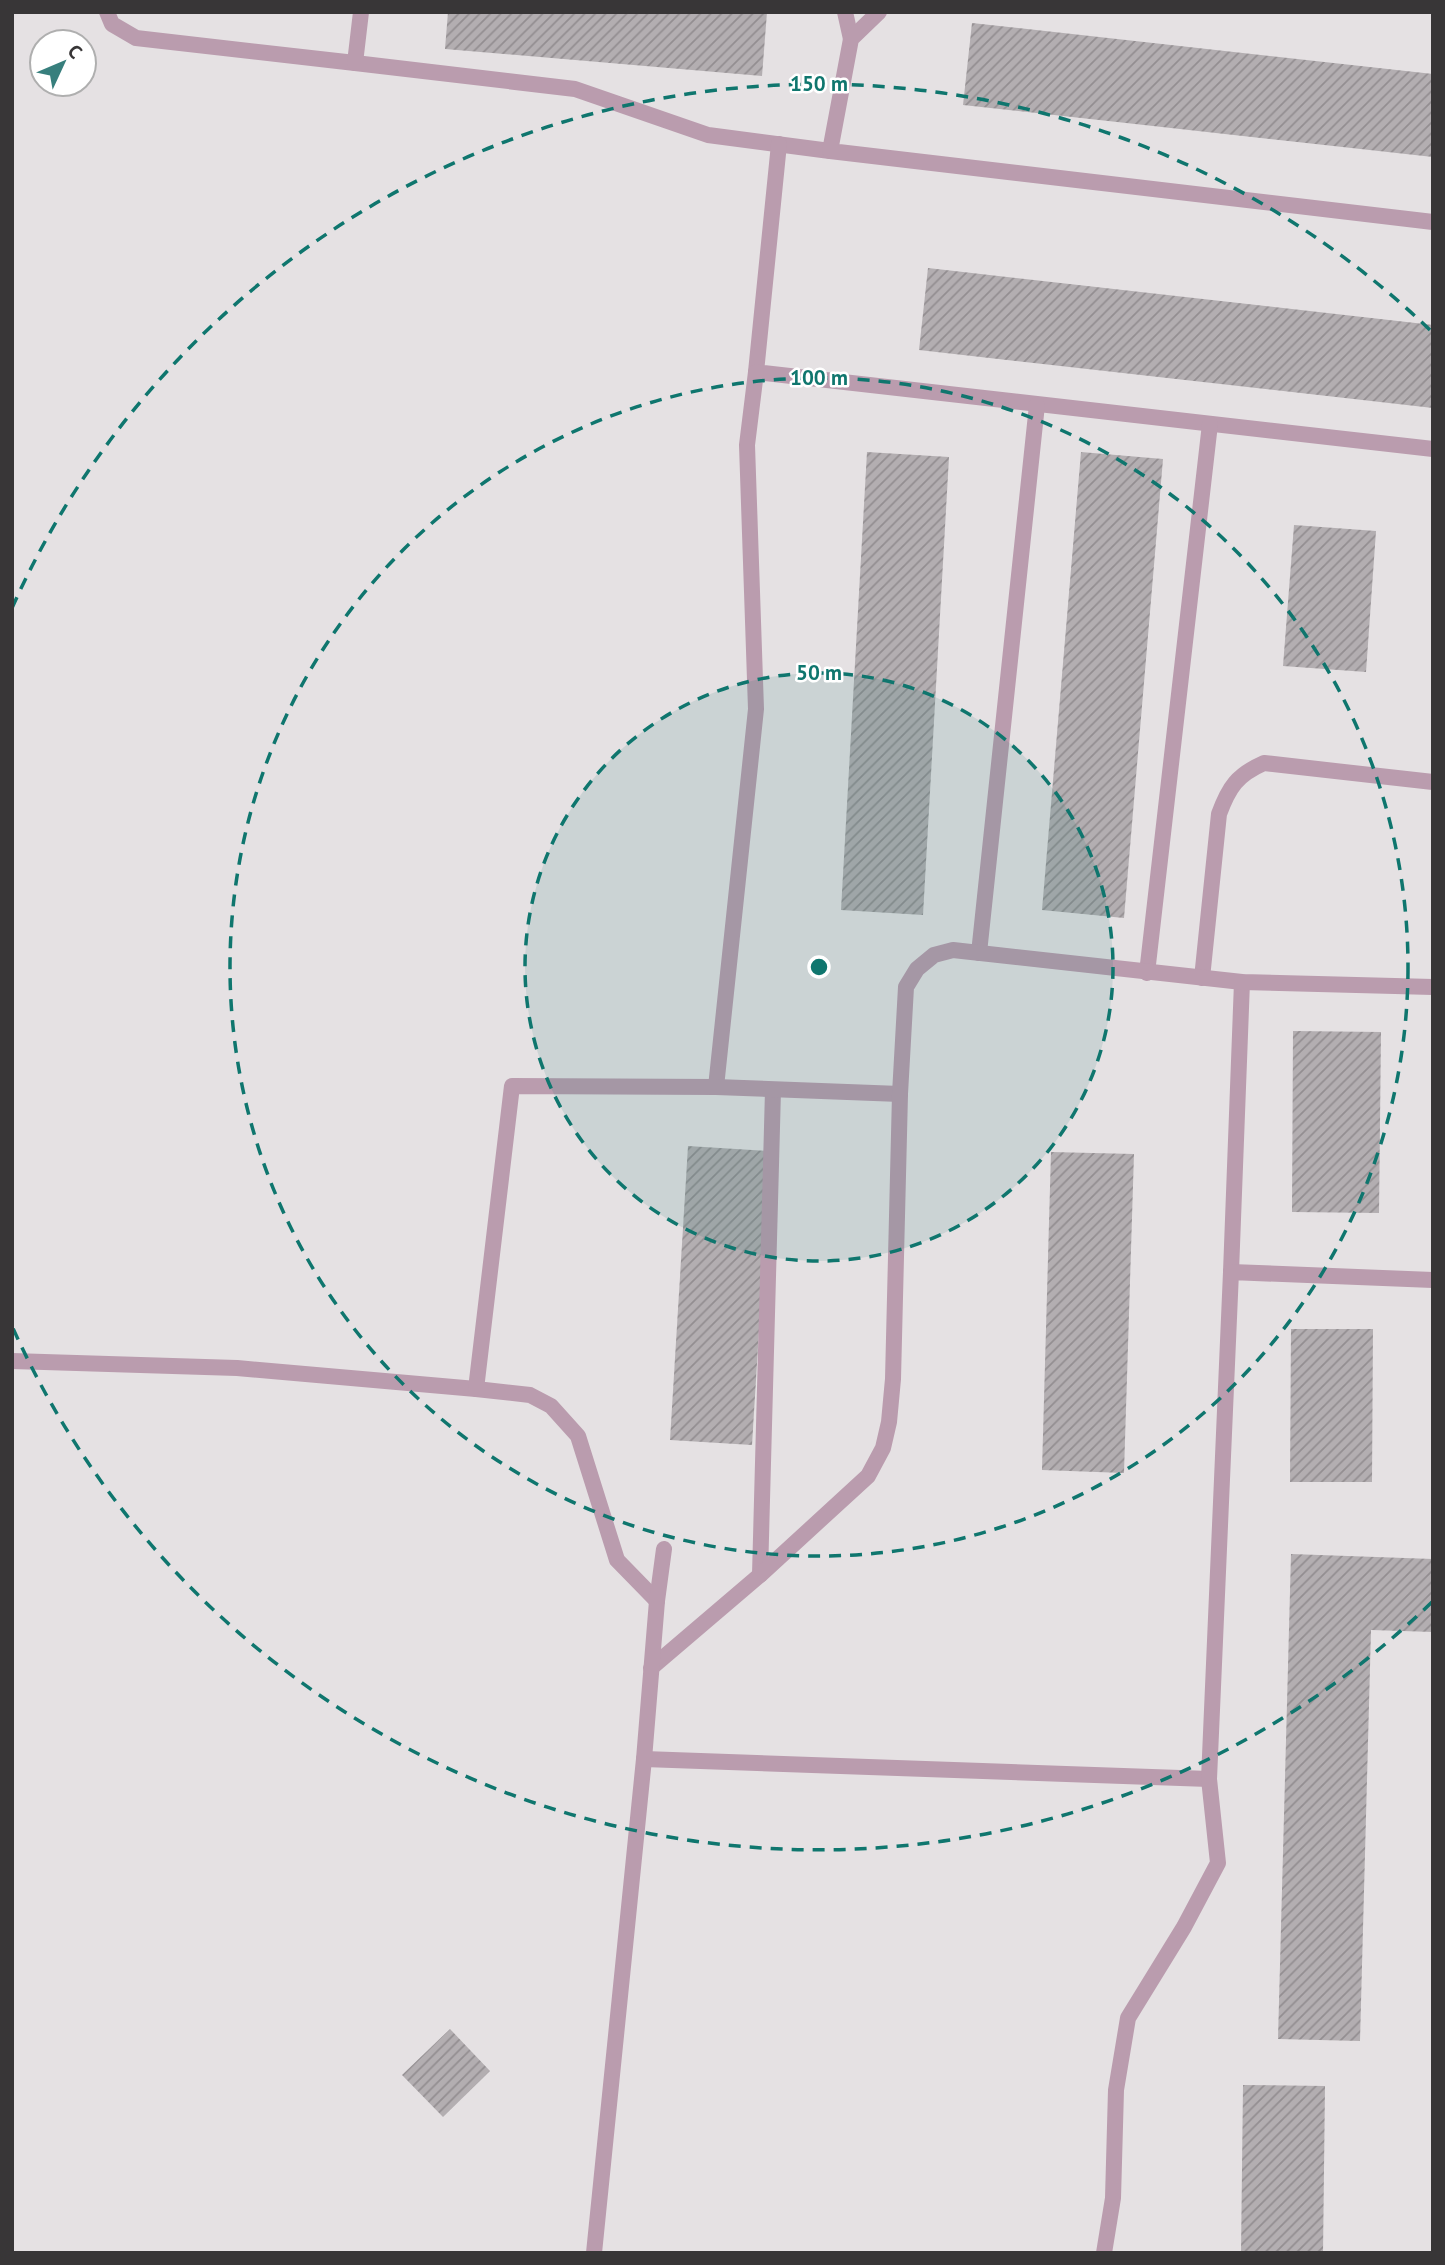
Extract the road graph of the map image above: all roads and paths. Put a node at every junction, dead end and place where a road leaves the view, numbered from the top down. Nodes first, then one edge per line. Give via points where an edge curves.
1 (107, 12) edge
2 (361, 12) edge
3 (845, 12) edge
4 (879, 12) edge
5 (851, 39) junction
6 (355, 64) junction
7 (779, 144) junction
8 (830, 151) junction
9 (1433, 222) edge
10 (756, 372) junction
11 (1037, 405) junction
12 (1210, 424) junction
13 (1433, 449) edge
14 (1433, 782) edge
15 (979, 953) junction
16 (1147, 973) junction
17 (1202, 978) junction
18 (1242, 982) junction
19 (1433, 987) edge
20 (716, 1087) junction
21 (773, 1090) junction
22 (900, 1094) junction
23 (1231, 1272) junction
24 (1433, 1280) edge
25 (12, 1361) edge
26 (476, 1389) junction
27 (664, 1549) dead end
28 (760, 1575) junction
29 (657, 1601) junction
30 (651, 1668) junction
31 (644, 1759) junction
32 (1209, 1779) junction
33 (594, 2253) edge
34 (1104, 2253) edge

1 - 6 lane via 112,24 136,38
2 - 6 lane
3 - 5 lane
4 - 5 lane
5 - 8 lane
6 - 7 lane via 575,89 708,135
7 - 8 lane
7 - 10 lane
8 - 9 lane
10 - 11 lane
10 - 20 lane via 747,445 756,709
11 - 12 lane
11 - 15 lane
12 - 13 lane
12 - 16 lane
14 - 17 lane via 1264,763 1245,771 1228,791 1219,814
15 - 16 lane
15 - 22 lane via 953,950 934,955 916,969 906,987
16 - 17 lane
17 - 18 lane
18 - 19 lane
18 - 23 lane
20 - 21 lane
20 - 26 lane via 512,1086
21 - 22 lane
21 - 28 lane
22 - 28 lane via 892,1379 883,1448 869,1476
23 - 24 lane
23 - 32 lane
25 - 26 lane via 237,1368
26 - 29 lane via 530,1395 551,1406 578,1436 617,1560
27 - 29 lane
28 - 30 lane
29 - 30 lane
30 - 31 lane
31 - 32 lane
31 - 33 lane
32 - 34 lane via 1218,1863 1128,2018 1116,2090 1113,2198

